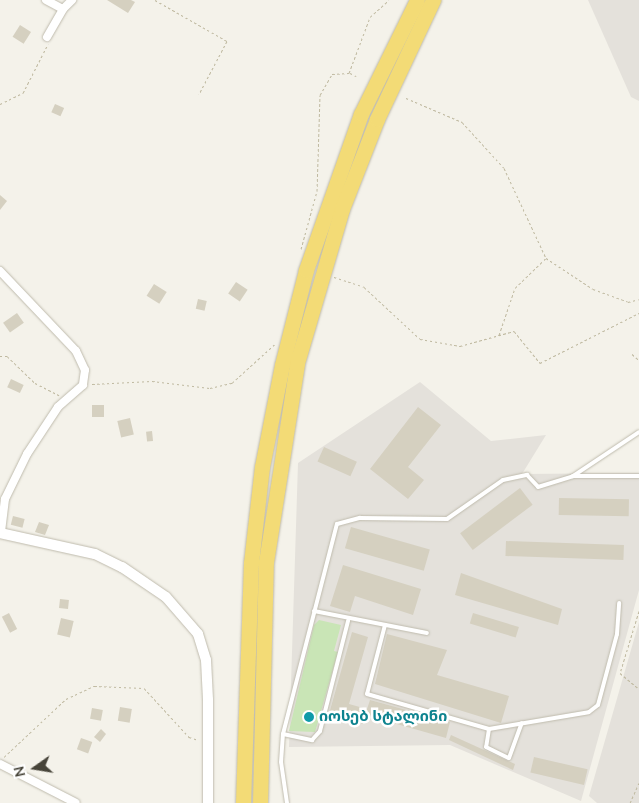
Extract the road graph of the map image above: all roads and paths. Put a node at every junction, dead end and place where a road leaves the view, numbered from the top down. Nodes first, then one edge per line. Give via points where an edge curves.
1 (46, 0) edge
2 (72, 0) edge
3 (155, 0) edge
4 (388, 0) edge
5 (417, 0) edge
6 (433, 0) edge
7 (63, 10) junction
8 (46, 37) joint
9 (349, 73) junction
10 (356, 76) dead end
11 (200, 94) dead end
12 (406, 98) dead end
13 (0, 104) edge
14 (299, 256) dead end
15 (546, 258) junction
16 (0, 271) edge
17 (321, 273) junction
18 (639, 299) edge
19 (639, 313) edge
20 (499, 335) junction
21 (276, 342) dead end
22 (632, 354) dead end
23 (0, 356) edge
24 (639, 360) edge
25 (83, 384) junction
26 (66, 399) junction
27 (639, 432) edge
28 (573, 476) junction
29 (639, 476) edge
30 (1, 533) edge
31 (619, 602) dead end
32 (314, 611) junction
33 (639, 612) edge
34 (348, 621) junction
35 (385, 625) junction
36 (427, 633) dead end
37 (639, 689) edge
38 (522, 723) junction
39 (489, 729) junction
40 (283, 734) junction
41 (208, 744) junction
42 (0, 762) edge
43 (639, 784) edge
44 (260, 802) edge
45 (76, 803) edge
46 (208, 803) edge
47 (243, 803) edge
48 (287, 803) edge
49 (630, 803) edge

1 - 7 street
2 - 7 street
3 - 11 path via 227,41
4 - 9 path via 370,16
5 - 47 highway via 361,114 306,270 282,365 262,467 252,554
6 - 17 highway via 377,119
7 - 8 street
8 - 13 path via 50,41 23,93
9 - 10 path
9 - 14 path via 332,74 320,95 317,191
12 - 15 path via 462,122 504,168
15 - 18 path via 593,289 628,302
15 - 20 path via 515,288
16 - 25 street via 84,362
17 - 20 path via 364,287 420,339 460,346
17 - 44 highway via 286,414 266,562
19 - 20 path via 540,363 514,331
21 - 25 path via 232,384 210,388 152,381
22 - 24 path
23 - 26 path via 7,356 35,383
25 - 26 street
26 - 30 street via 27,454 5,499
27 - 28 lane
28 - 29 lane
28 - 32 lane via 538,487 527,475 503,480 447,520 360,518 337,524
30 - 41 street via 95,554 166,597 198,634 206,660
31 - 38 lane via 617,634 598,705 590,712
32 - 34 lane
32 - 40 lane
33 - 37 path via 620,673
34 - 35 lane
34 - 40 lane via 320,731 312,740
35 - 36 lane
35 - 39 lane via 367,694
38 - 39 lane
38 - 39 lane via 509,758 486,747
40 - 48 lane via 281,762
41 - 42 path via 190,737 144,688 94,686 66,699
41 - 46 street
42 - 45 street
43 - 49 path

